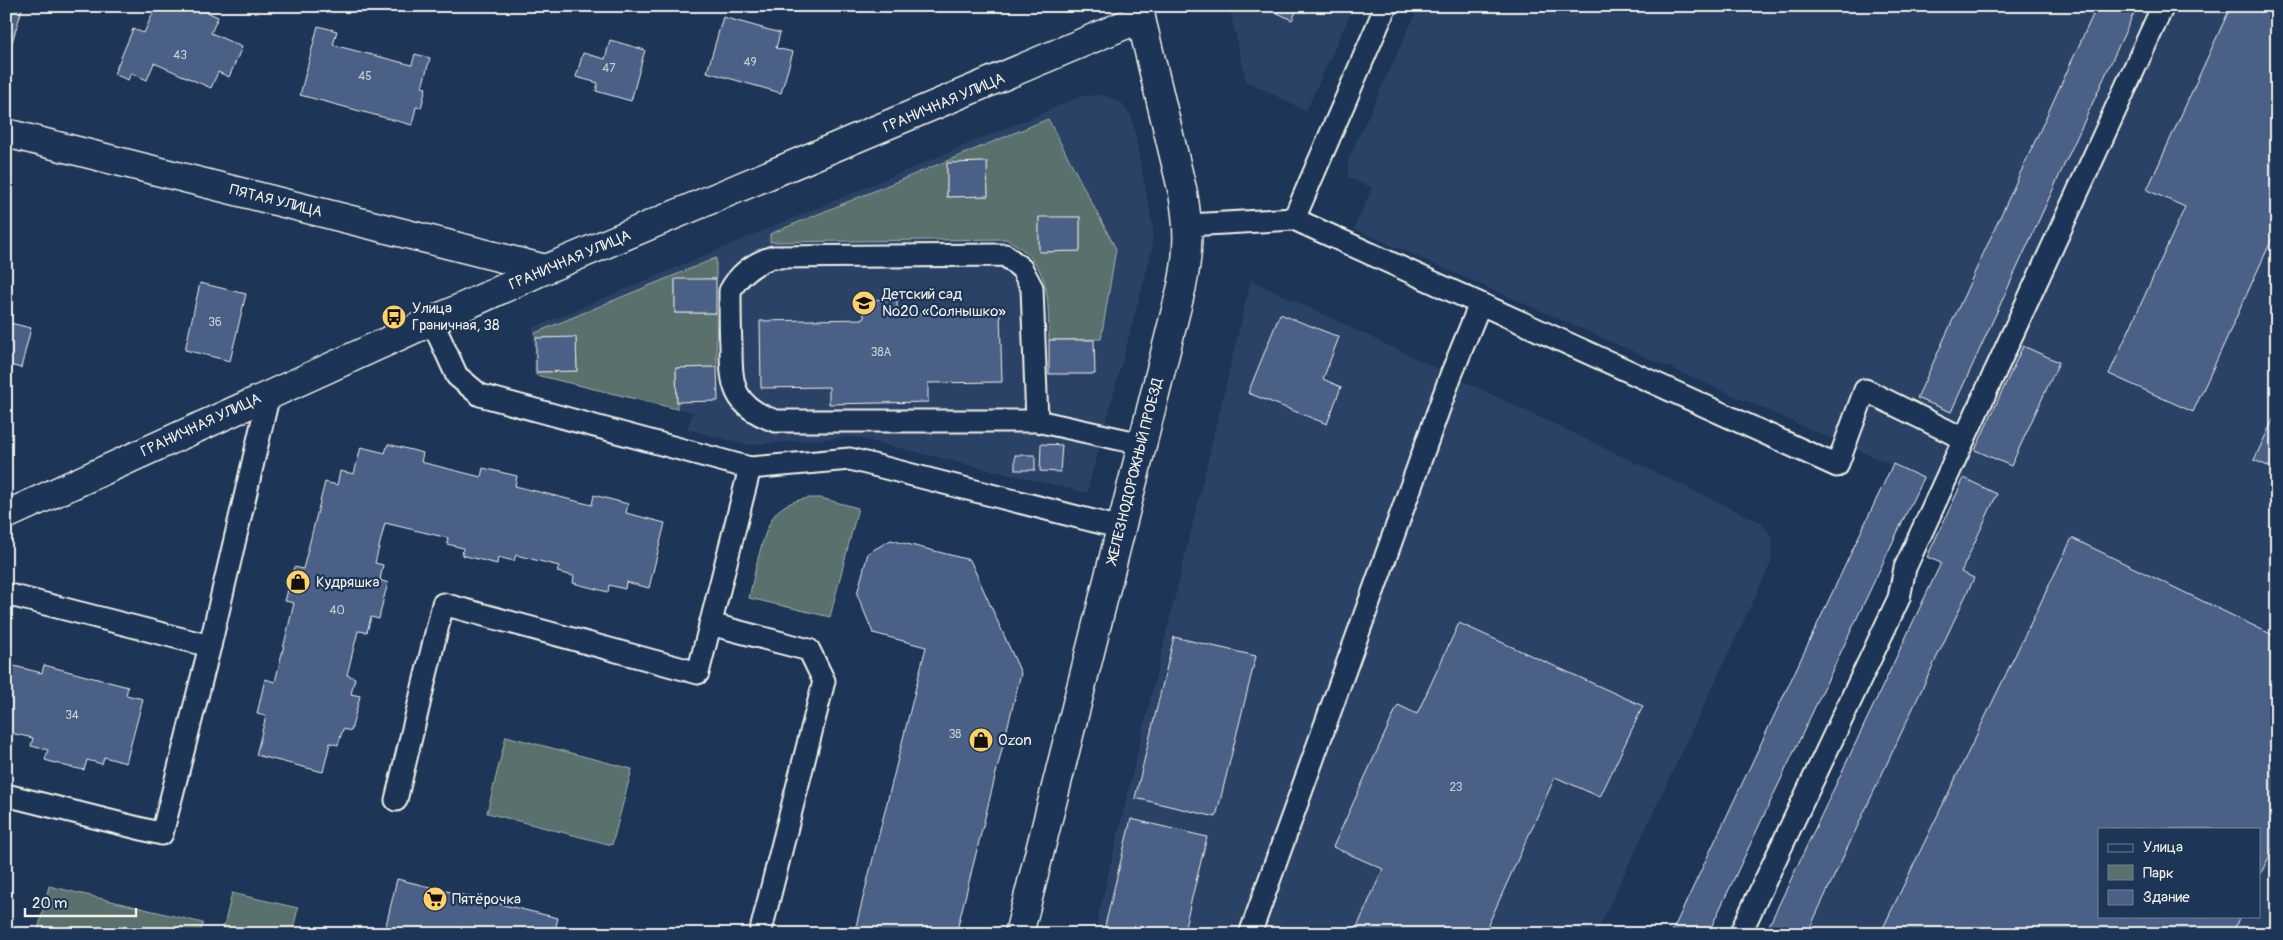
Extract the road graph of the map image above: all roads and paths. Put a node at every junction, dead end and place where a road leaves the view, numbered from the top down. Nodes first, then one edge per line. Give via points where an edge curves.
1 (1386, 6) edge
2 (2163, 6) edge
3 (1139, 12) edge
4 (6, 133) edge
5 (1294, 219) junction
6 (1189, 225) junction
7 (546, 269) junction
8 (1480, 304) junction
9 (432, 321) junction
10 (269, 394) junction
11 (1036, 421) junction
12 (1964, 439) junction
13 (1142, 444) junction
14 (750, 468) junction
15 (6, 515) edge
16 (1121, 528) junction
17 (6, 594) edge
18 (710, 624) junction
19 (210, 646) junction
20 (6, 795) edge
21 (396, 800) dead end
22 (760, 934) edge
23 (1019, 934) edge
24 (1250, 934) edge
25 (1740, 934) edge

1 - 5 lane
2 - 12 lane
3 - 6 street, ЖЕЛЕЗНОДОРОЖНЫЙ ПРОЕЗД
3 - 7 street, ГРАНИЧНАЯ УЛИЦА via 777,173
4 - 7 street, ПЯТАЯ УЛИЦА
5 - 6 lane
5 - 8 lane
6 - 13 street, ЖЕЛЕЗНОДОРОЖНЫЙ ПРОЕЗД via 1188,257 1182,286
7 - 9 street, ГРАНИЧНАЯ УЛИЦА
8 - 12 lane via 1838,466 1865,390
8 - 24 lane via 1451,375
9 - 10 street, ГРАНИЧНАЯ УЛИЦА
9 - 14 lane via 457,376 480,395
10 - 15 street, ГРАНИЧНАЯ УЛИЦА
10 - 19 lane
11 - 11 lane via 1032,288 1022,269 1005,254 773,257 744,272 730,291 731,379 739,396 764,417 776,421
11 - 13 lane
12 - 25 lane via 1905,568 1899,598
13 - 16 street, ЖЕЛЕЗНОДОРОЖНЫЙ ПРОЕЗД
14 - 16 lane via 850,460
14 - 18 lane
16 - 23 street, ЖЕЛЕЗНОДОРОЖНЫЙ ПРОЕЗД
17 - 19 lane
18 - 21 lane via 698,673 442,604
18 - 22 lane via 809,650 824,681
19 - 20 lane via 162,834

